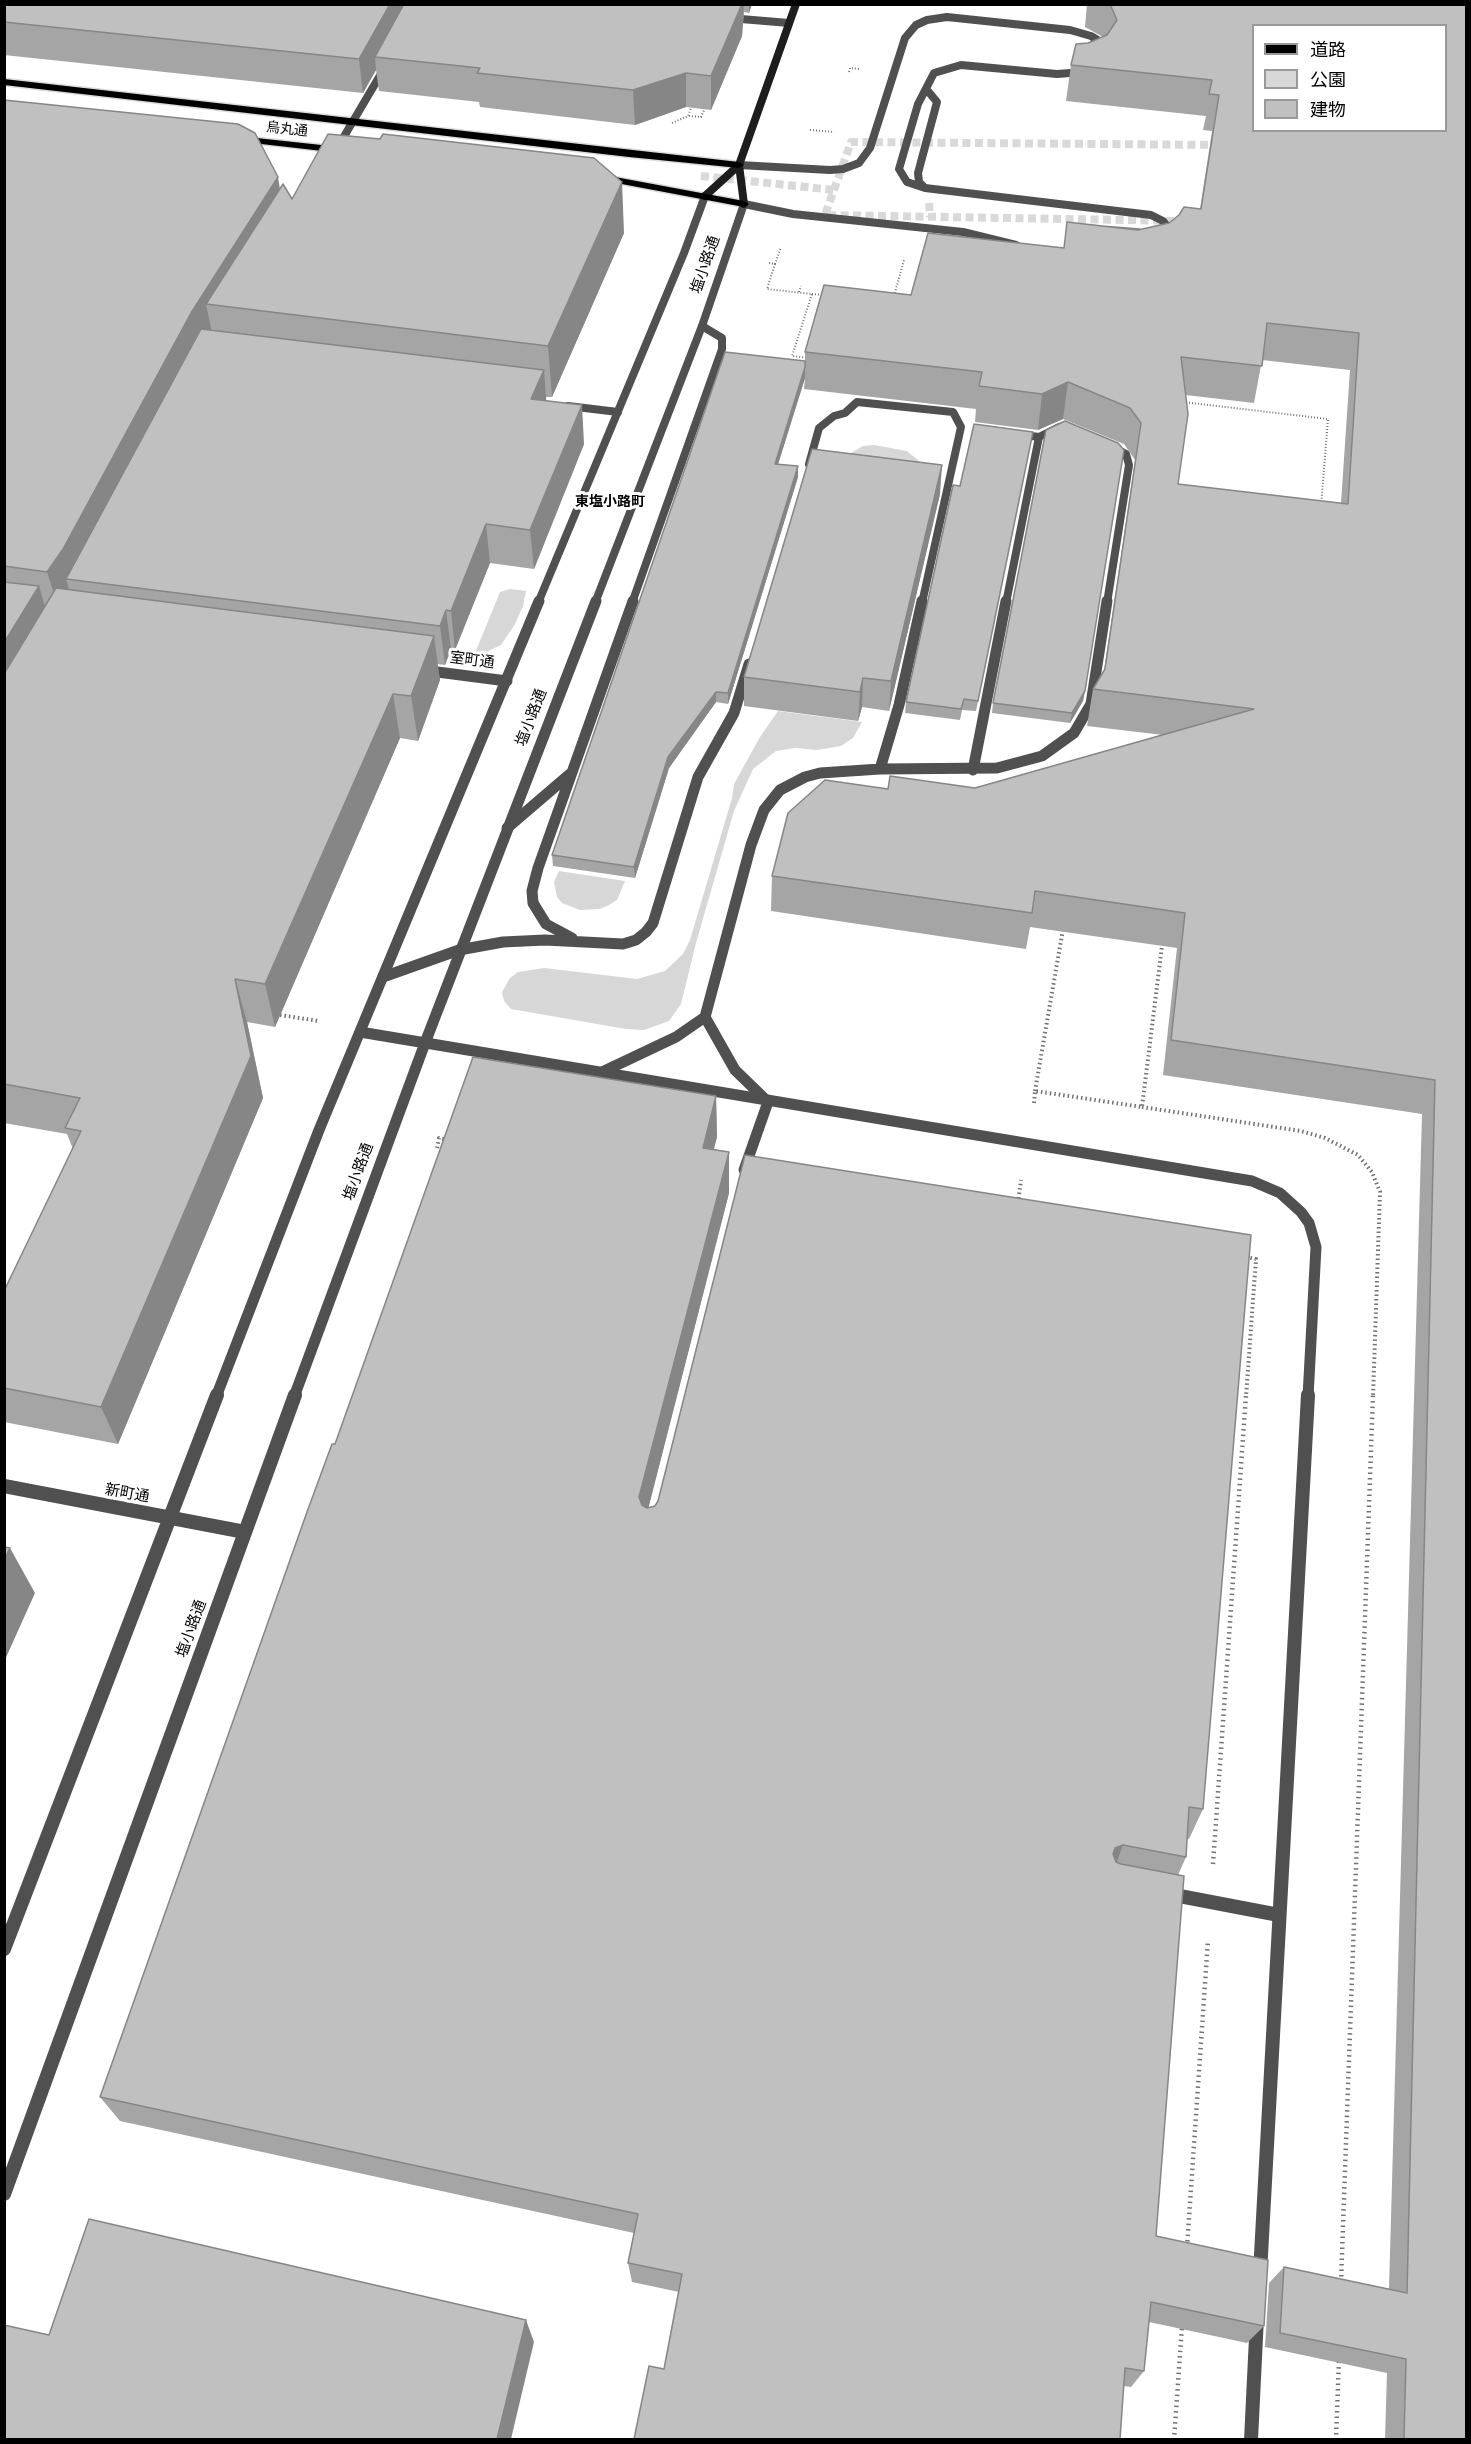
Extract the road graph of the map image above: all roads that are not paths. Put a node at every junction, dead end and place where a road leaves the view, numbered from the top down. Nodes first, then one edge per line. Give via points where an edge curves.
1 (796, 4) edge
2 (715, 16) edge
3 (789, 23) junction
4 (1104, 59) edge
5 (387, 63) edge
6 (1091, 69) edge
7 (4, 82) edge
8 (927, 90) junction
9 (354, 123) junction
10 (224, 137) edge
11 (356, 152) edge
12 (334, 153) junction
13 (739, 165) junction
14 (583, 176) edge
15 (925, 188) junction
16 (705, 196) junction
17 (744, 204) junction
18 (1021, 246) edge
19 (1169, 247) edge
20 (702, 326) junction
21 (558, 405) edge
22 (618, 412) junction
23 (962, 427) junction
24 (973, 429) edge
25 (1073, 429) edge
26 (1006, 433) edge
27 (1039, 437) junction
28 (1101, 441) edge
29 (806, 475) edge
30 (753, 651) edge
31 (411, 669) edge
32 (507, 681) junction
33 (880, 770) junction
34 (973, 770) junction
35 (571, 773) junction
36 (507, 828) junction
37 (588, 941) junction
38 (459, 950) junction
39 (383, 977) junction
40 (705, 1017) junction
41 (360, 1032) junction
42 (425, 1042) junction
43 (600, 1073) junction
44 (768, 1102) junction
45 (740, 1181) edge
46 (4, 1486) edge
47 (170, 1518) junction
48 (245, 1532) junction
49 (1155, 1892) edge
50 (1279, 1915) junction
51 (4, 1949) edge
52 (4, 2193) edge
53 (1251, 2439) edge

1 - 3 main road, 塩小路通
2 - 3 street
3 - 13 main road, 塩小路通
4 - 13 street via 1106,53 1099,41 1081,32 936,17 909,32 870,148 859,163 830,170
5 - 9 street
6 - 8 street via 1057,74 955,66 934,73
7 - 9 main road, 烏丸通
8 - 15 street via 937,102 918,173
8 - 15 street via 918,104 899,169 907,182
9 - 12 street
9 - 13 main road, 烏丸通
10 - 12 main road, 烏丸通
11 - 12 main road, 烏丸通
13 - 16 main road, 塩小路通
13 - 17 main road, 塩小路通
14 - 16 main road
15 - 19 street via 1151,215 1170,230 1173,238
16 - 17 main road
16 - 22 street, 塩小路通
17 - 18 street via 793,214 963,232
17 - 20 street, 塩小路通
20 - 35 street via 722,338 722,349
20 - 36 street, 塩小路通
21 - 22 street
22 - 32 street, 塩小路通
23 - 24 street
23 - 29 street via 953,412 857,402 819,428
23 - 33 street via 899,705
25 - 27 street via 1063,425
26 - 27 street
27 - 34 street
28 - 34 street via 1120,449 1129,459 1091,704 1074,733 1060,746 1020,764
30 - 37 street via 734,713 698,777 653,923 636,940 623,944
31 - 32 street, 室町通
32 - 39 street, 塩小路通
33 - 34 street
33 - 40 street via 805,777 780,790 767,804 751,845
35 - 36 street
35 - 37 street via 538,868 533,903 546,924
36 - 38 street, 塩小路通
37 - 38 street via 503,942
38 - 39 street
38 - 42 street, 塩小路通
39 - 41 street, 塩小路通
40 - 43 street via 676,1036
40 - 44 street via 735,1070
41 - 42 street
41 - 47 street, 塩小路通
42 - 43 street
42 - 48 street, 塩小路通
43 - 44 street
44 - 45 street
44 - 50 street via 1252,1181 1280,1193 1309,1223 1316,1247
46 - 47 street, 新町通
47 - 48 street, 新町通
47 - 51 street, 塩小路通
48 - 52 street, 塩小路通
49 - 50 street
50 - 53 street

